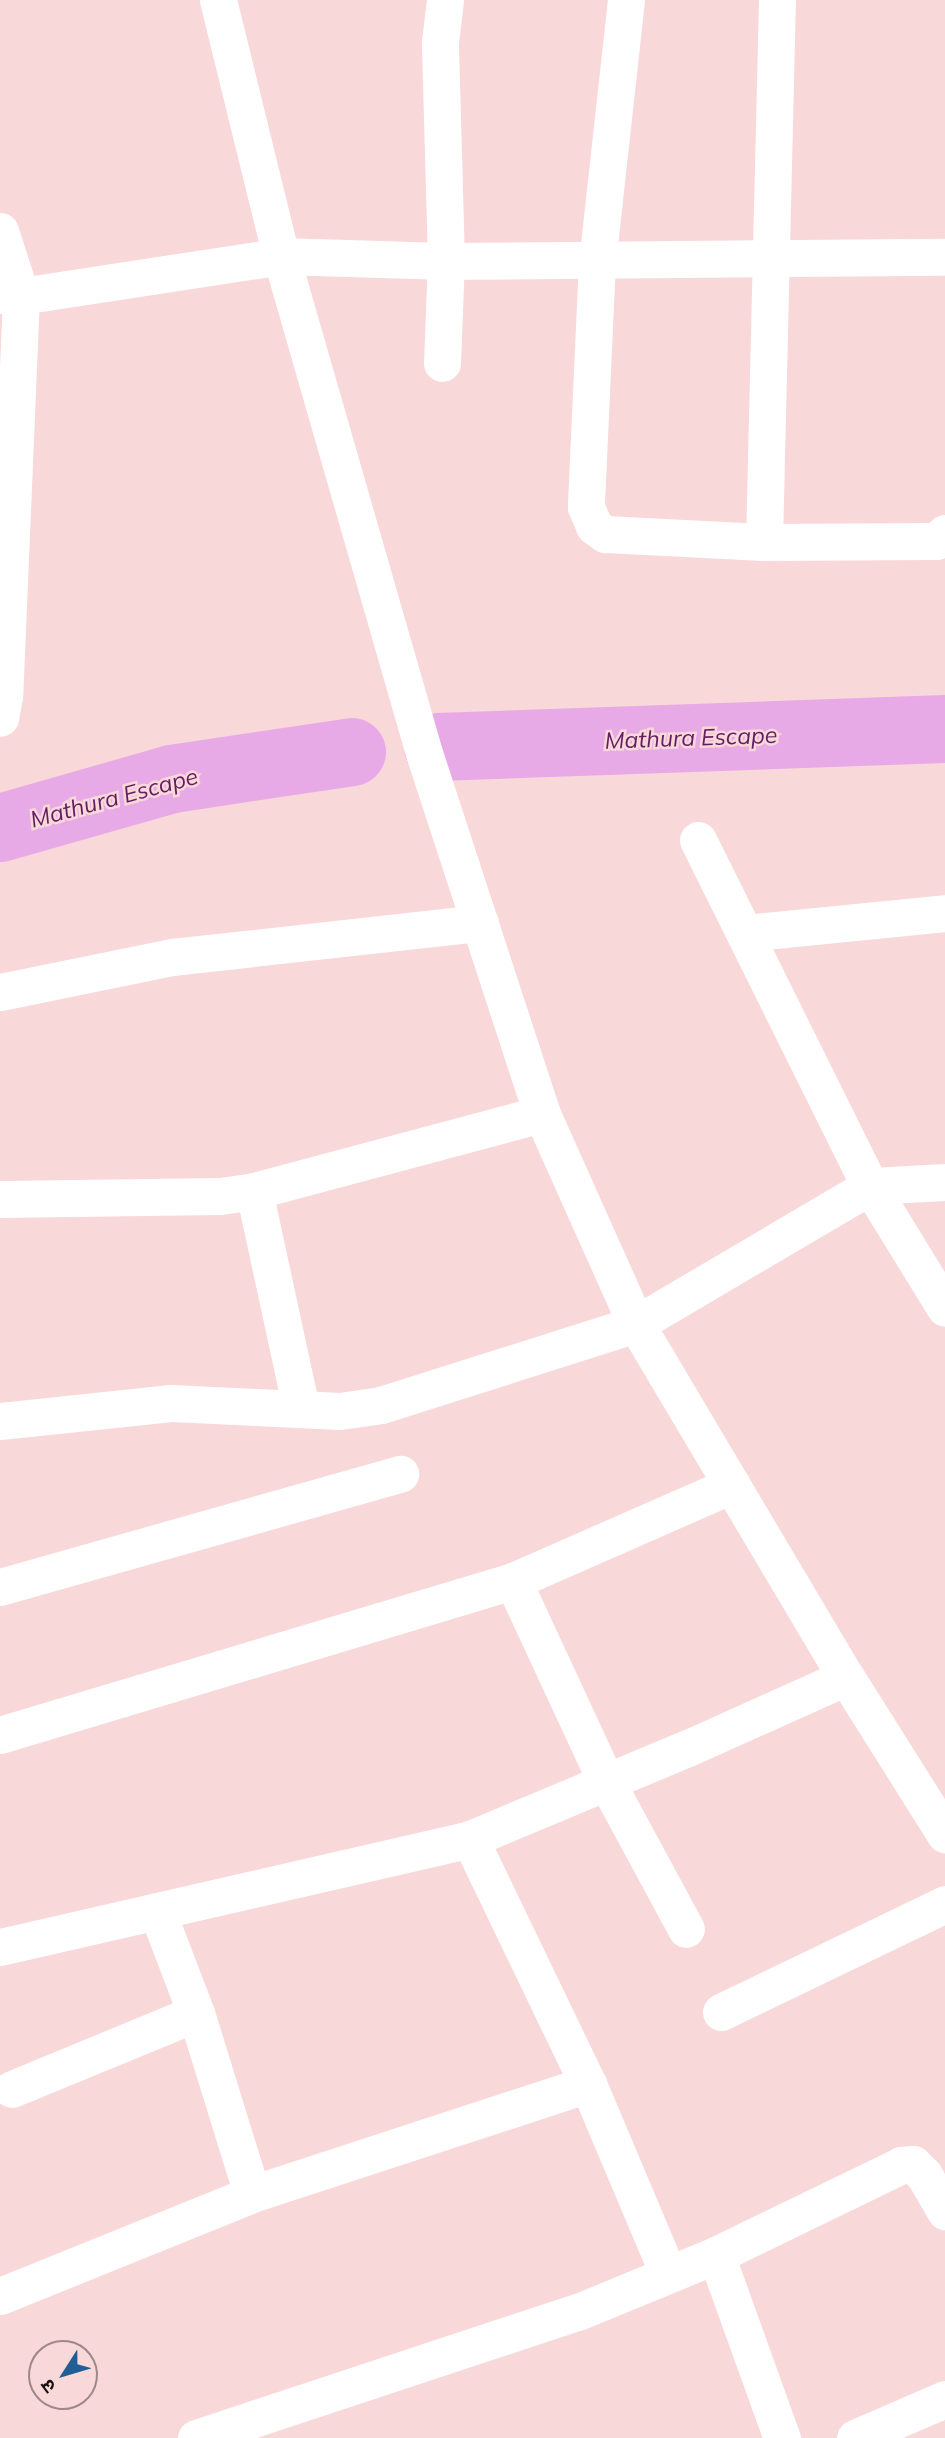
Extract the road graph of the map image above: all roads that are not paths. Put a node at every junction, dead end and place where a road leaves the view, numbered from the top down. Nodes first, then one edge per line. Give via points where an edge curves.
1 (218, 0) edge
2 (445, 0) edge
3 (626, 0) edge
4 (778, 0) edge
5 (0, 231) edge
6 (281, 256) junction
7 (945, 257) edge
8 (770, 259) junction
9 (446, 261) junction
10 (597, 261) junction
11 (10, 295) edge
12 (442, 363) dead end
13 (945, 533) edge
14 (764, 542) junction
15 (0, 718) edge
16 (698, 840) dead end
17 (945, 913) edge
18 (480, 923) junction
19 (745, 933) junction
20 (0, 992) edge
21 (542, 1114) junction
22 (945, 1182) edge
23 (870, 1186) junction
24 (254, 1191) junction
25 (0, 1199) edge
26 (945, 1308) edge
27 (636, 1324) junction
28 (301, 1408) junction
29 (0, 1421) edge
30 (400, 1474) dead end
31 (732, 1485) junction
32 (513, 1581) junction
33 (0, 1587) edge
34 (846, 1677) junction
35 (0, 1735) edge
36 (606, 1781) junction
37 (939, 1811) edge
38 (470, 1839) junction
39 (945, 1904) edge
40 (157, 1911) junction
41 (686, 1929) dead end
42 (0, 1947) edge
43 (721, 2012) dead end
44 (196, 2013) junction
45 (588, 2084) junction
46 (12, 2089) dead end
47 (252, 2194) junction
48 (945, 2211) edge
49 (716, 2255) junction
50 (668, 2273) junction
51 (0, 2296) edge
52 (945, 2399) edge
53 (217, 2434) edge
54 (782, 2438) edge
55 (855, 2438) edge

1 - 6 street
2 - 9 street via 440,71
3 - 10 street
4 - 8 street
5 - 11 street
6 - 9 street
6 - 11 street
6 - 18 street via 420,740
7 - 8 street
8 - 10 street
8 - 14 street
9 - 10 street
9 - 12 street
10 - 14 street via 586,507 594,526 605,534
11 - 15 street
13 - 14 street via 936,541
16 - 19 street
17 - 19 street
18 - 20 street via 172,957
18 - 21 street
19 - 23 street
21 - 24 street
21 - 27 street
22 - 23 street
23 - 26 street
23 - 27 street
24 - 25 street via 220,1196
24 - 28 street
27 - 28 street via 381,1405 340,1411
27 - 31 street
28 - 29 street via 171,1403
30 - 33 street
31 - 32 street
31 - 34 street
32 - 35 street
32 - 36 street
34 - 36 street
34 - 37 street
36 - 38 street
36 - 41 street
38 - 40 street
38 - 45 street
39 - 43 street
40 - 42 street
40 - 44 street
44 - 46 street
44 - 47 street
45 - 47 street
45 - 50 street
47 - 51 street
48 - 49 street via 924,2175 913,2164 901,2165
49 - 50 street
49 - 54 street
50 - 53 street via 578,2312
52 - 55 street

